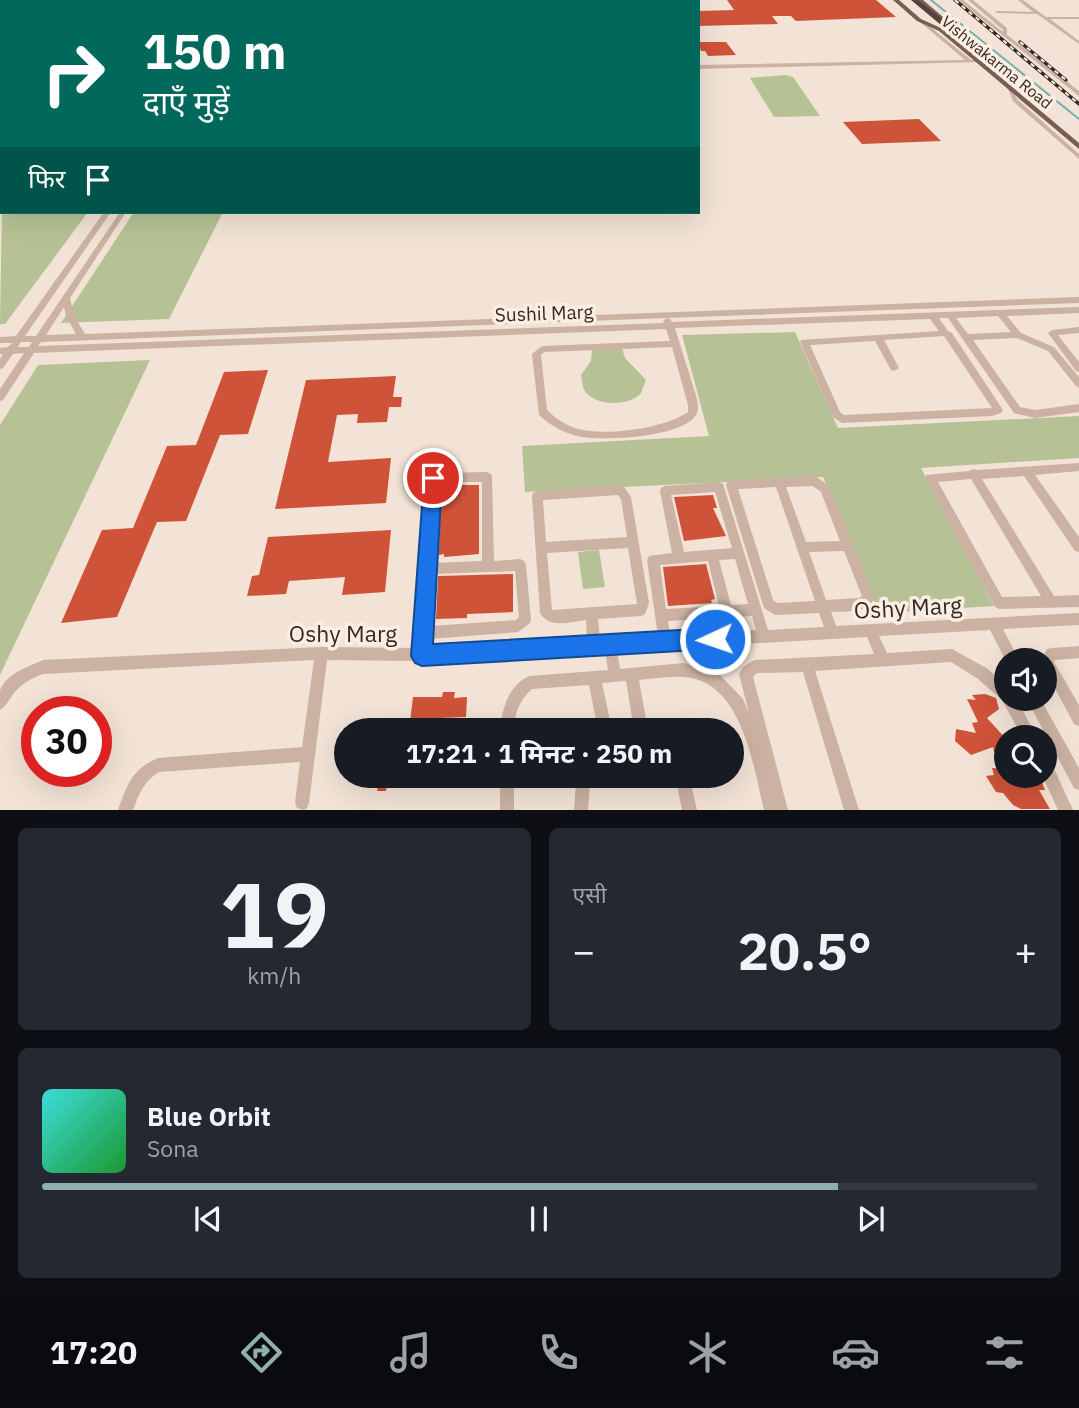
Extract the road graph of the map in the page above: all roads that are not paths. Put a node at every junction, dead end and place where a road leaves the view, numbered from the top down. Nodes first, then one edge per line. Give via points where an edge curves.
1 (896, 0) edge
2 (905, 0) edge
3 (914, 0) edge
4 (920, 0) edge
5 (960, 0) edge
6 (970, 0) edge
7 (1020, 0) edge
8 (997, 12) dead end
9 (1037, 13) junction
10 (1044, 18) junction
11 (1079, 18) edge
12 (922, 21) junction
13 (941, 30) junction
14 (1006, 34) junction
15 (962, 38) junction
16 (1079, 43) edge
17 (971, 59) junction
18 (700, 65) edge
19 (1010, 90) junction
20 (1079, 91) edge
21 (1077, 140) edge
22 (1079, 158) edge
23 (106, 214) edge
24 (122, 214) edge
25 (66, 298) junction
26 (1079, 300) edge
27 (1079, 310) edge
28 (1000, 313) junction
29 (664, 315) junction
30 (950, 315) junction
31 (933, 316) junction
32 (670, 326) junction
33 (1079, 330) edge
34 (943, 332) junction
35 (1018, 334) junction
36 (82, 337) junction
37 (966, 337) junction
38 (38, 339) junction
39 (18, 340) junction
40 (879, 340) junction
41 (0, 341) edge
42 (675, 344) junction
43 (31, 350) junction
44 (0, 351) edge
45 (11, 351) junction
46 (0, 366) edge
47 (894, 368) dead end
48 (1079, 369) edge
49 (1079, 384) edge
50 (0, 397) edge
51 (1079, 408) edge
52 (1079, 467) edge
53 (1026, 470) junction
54 (974, 473) junction
55 (779, 482) junction
56 (633, 542) junction
57 (849, 546) junction
58 (802, 547) junction
59 (1079, 547) edge
60 (540, 548) junction
61 (740, 553) junction
62 (712, 555) junction
63 (679, 557) junction
64 (488, 566) junction
65 (427, 569) junction
66 (1079, 601) edge
67 (1051, 602) junction
68 (823, 607) junction
69 (757, 610) junction
70 (727, 612) junction
71 (661, 615) junction
72 (592, 616) junction
73 (1079, 619) edge
74 (993, 624) junction
75 (871, 631) junction
76 (423, 633) junction
77 (832, 633) junction
78 (764, 636) junction
79 (665, 641) junction
80 (611, 644) junction
81 (594, 645) junction
82 (1006, 648) edge
83 (1079, 652) edge
84 (321, 653) junction
85 (422, 656) junction
86 (883, 660) junction
87 (807, 665) junction
88 (631, 674) junction
89 (615, 676) junction
90 (594, 678) junction
91 (994, 685) edge
92 (0, 703) edge
93 (1040, 711) edge
94 (508, 718) edge
95 (602, 718) edge
96 (639, 718) edge
97 (1079, 719) edge
98 (309, 754) junction
99 (1066, 759) junction
100 (1057, 761) edge
101 (1079, 783) edge
102 (507, 788) edge
103 (583, 788) edge
104 (685, 788) edge
105 (1056, 788) edge
106 (300, 807) edge
107 (125, 810) edge
108 (507, 810) edge
109 (581, 810) edge
110 (690, 810) edge
111 (772, 810) edge
112 (781, 810) edge
113 (852, 810) edge
114 (1066, 810) edge

1 - 12 main road, Vishwakarma Road
2 - 13 highway
3 - 15 highway
4 - 15 main road, Vishwakarma Road
5 - 14 street
6 - 14 street
7 - 9 street
8 - 9 street
9 - 10 street
10 - 11 street
10 - 16 street
12 - 13 main road, Vishwakarma Road
12 - 17 street
13 - 17 main road, Vishwakarma Road
14 - 20 street
15 - 21 main road, Vishwakarma Road
17 - 18 street
17 - 19 main road, Vishwakarma Road
19 - 21 main road, Vishwakarma Road
19 - 22 street via 1015,100
23 - 39 street
24 - 25 street
25 - 36 street
25 - 38 street
26 - 29 street, Sushil Marg
27 - 28 street, Sushil Marg
28 - 30 street, Sushil Marg
28 - 35 street
29 - 32 street
29 - 36 street, Sushil Marg
30 - 31 street, Sushil Marg
30 - 37 street
31 - 32 street, Sushil Marg
31 - 34 street
32 - 42 street
32 - 43 street, Sushil Marg
33 - 48 street via 1052,333
34 - 40 street
34 - 40 street via 998,410 842,419 804,342
35 - 37 street
35 - 49 street via 1051,349
36 - 38 street, Sushil Marg
37 - 51 street via 1017,410 1035,414
38 - 39 street, Sushil Marg
38 - 43 street
39 - 41 street, Sushil Marg
39 - 45 street
40 - 47 street
42 - 42 street via 694,409 691,416 665,429 584,434 570,431 542,412 536,355 542,349
43 - 45 street, Sushil Marg
43 - 50 street
44 - 45 street, Sushil Marg
45 - 46 street
52 - 53 street
53 - 54 street
53 - 59 street
54 - 67 street
54 - 67 street via 933,475 930,482 994,598 1006,605
55 - 57 street via 819,482
55 - 58 street
55 - 68 street via 732,485 768,604 775,609
56 - 60 street
56 - 60 street via 624,491 540,495 536,500
56 - 72 street via 641,610
57 - 58 street
57 - 68 street via 869,598 861,604
58 - 68 street
60 - 72 street via 546,613 551,617
61 - 62 street
61 - 63 street via 719,488 669,489 664,495
61 - 69 street
62 - 63 street
62 - 70 street
63 - 71 street via 653,560
64 - 65 street
64 - 65 street via 486,477 436,477 432,481
64 - 76 street via 520,565 523,624
65 - 76 street
66 - 67 street
68 - 77 street
69 - 70 street
69 - 78 street
70 - 71 street
71 - 79 street
72 - 81 street
73 - 74 street, Oshy Marg
74 - 75 street, Oshy Marg
74 - 82 street
75 - 77 street, Oshy Marg
75 - 86 street
76 - 85 street
77 - 78 street, Oshy Marg
78 - 79 street, Oshy Marg
79 - 80 street, Oshy Marg
80 - 81 street, Oshy Marg
80 - 89 street
81 - 85 street, Oshy Marg
83 - 97 street via 1052,654 1047,661
84 - 85 street, Oshy Marg
84 - 92 street, Oshy Marg via 43,667 20,676
84 - 98 street
86 - 87 street
86 - 91 street via 952,655
87 - 112 street via 755,667 746,674
87 - 113 street
88 - 89 street
88 - 96 street
88 - 111 street via 684,670 715,679 738,704 751,732
89 - 90 street
90 - 94 street via 529,683 513,695
90 - 95 street
93 - 99 street
98 - 106 street
98 - 107 street via 158,765 145,770
99 - 100 street
99 - 101 street
102 - 108 street
103 - 109 street
104 - 110 street
105 - 114 street

